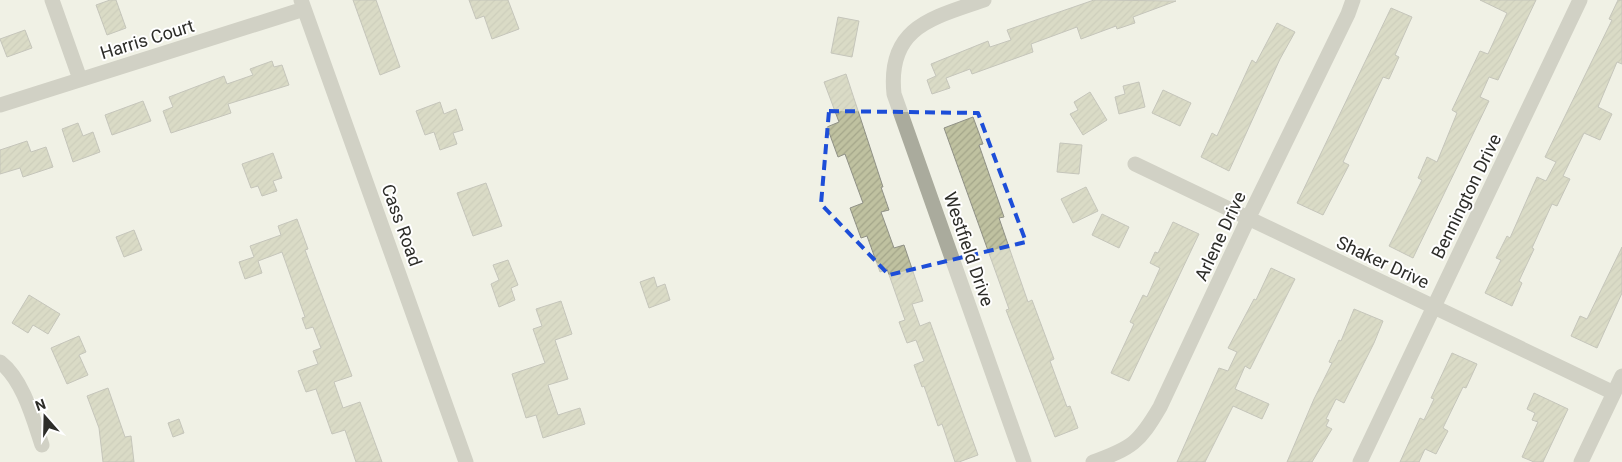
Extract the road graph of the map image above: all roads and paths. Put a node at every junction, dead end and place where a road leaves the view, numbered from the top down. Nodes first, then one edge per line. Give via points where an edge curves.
1 (52, 0) edge
2 (984, 0) edge
3 (1353, 0) edge
4 (1580, 0) edge
5 (303, 4) edge
6 (80, 79) junction
7 (0, 105) edge
8 (1135, 164) dead end
9 (1248, 219) junction
10 (1433, 306) junction
11 (0, 362) edge
12 (1622, 376) edge
13 (1614, 393) junction
14 (42, 445) dead end
15 (466, 462) edge
16 (1024, 462) edge
17 (1093, 462) edge
18 (1360, 462) edge
19 (1581, 462) edge

1 - 6 street
2 - 16 street, Westfield Drive via 925,22 913,31 900,47 892,76 894,94
3 - 9 street, Arlene Drive
4 - 10 street, Bennington Drive
5 - 6 street, Harris Court
5 - 15 street, Cass Road
6 - 7 street, Harris Court
8 - 9 street, Shaker Drive
9 - 10 street, Shaker Drive
9 - 17 street, Arlene Drive via 1145,434 1126,450
10 - 13 street, Shaker Drive
10 - 18 street, Bennington Drive
11 - 14 street via 19,386
12 - 13 street
13 - 19 street

